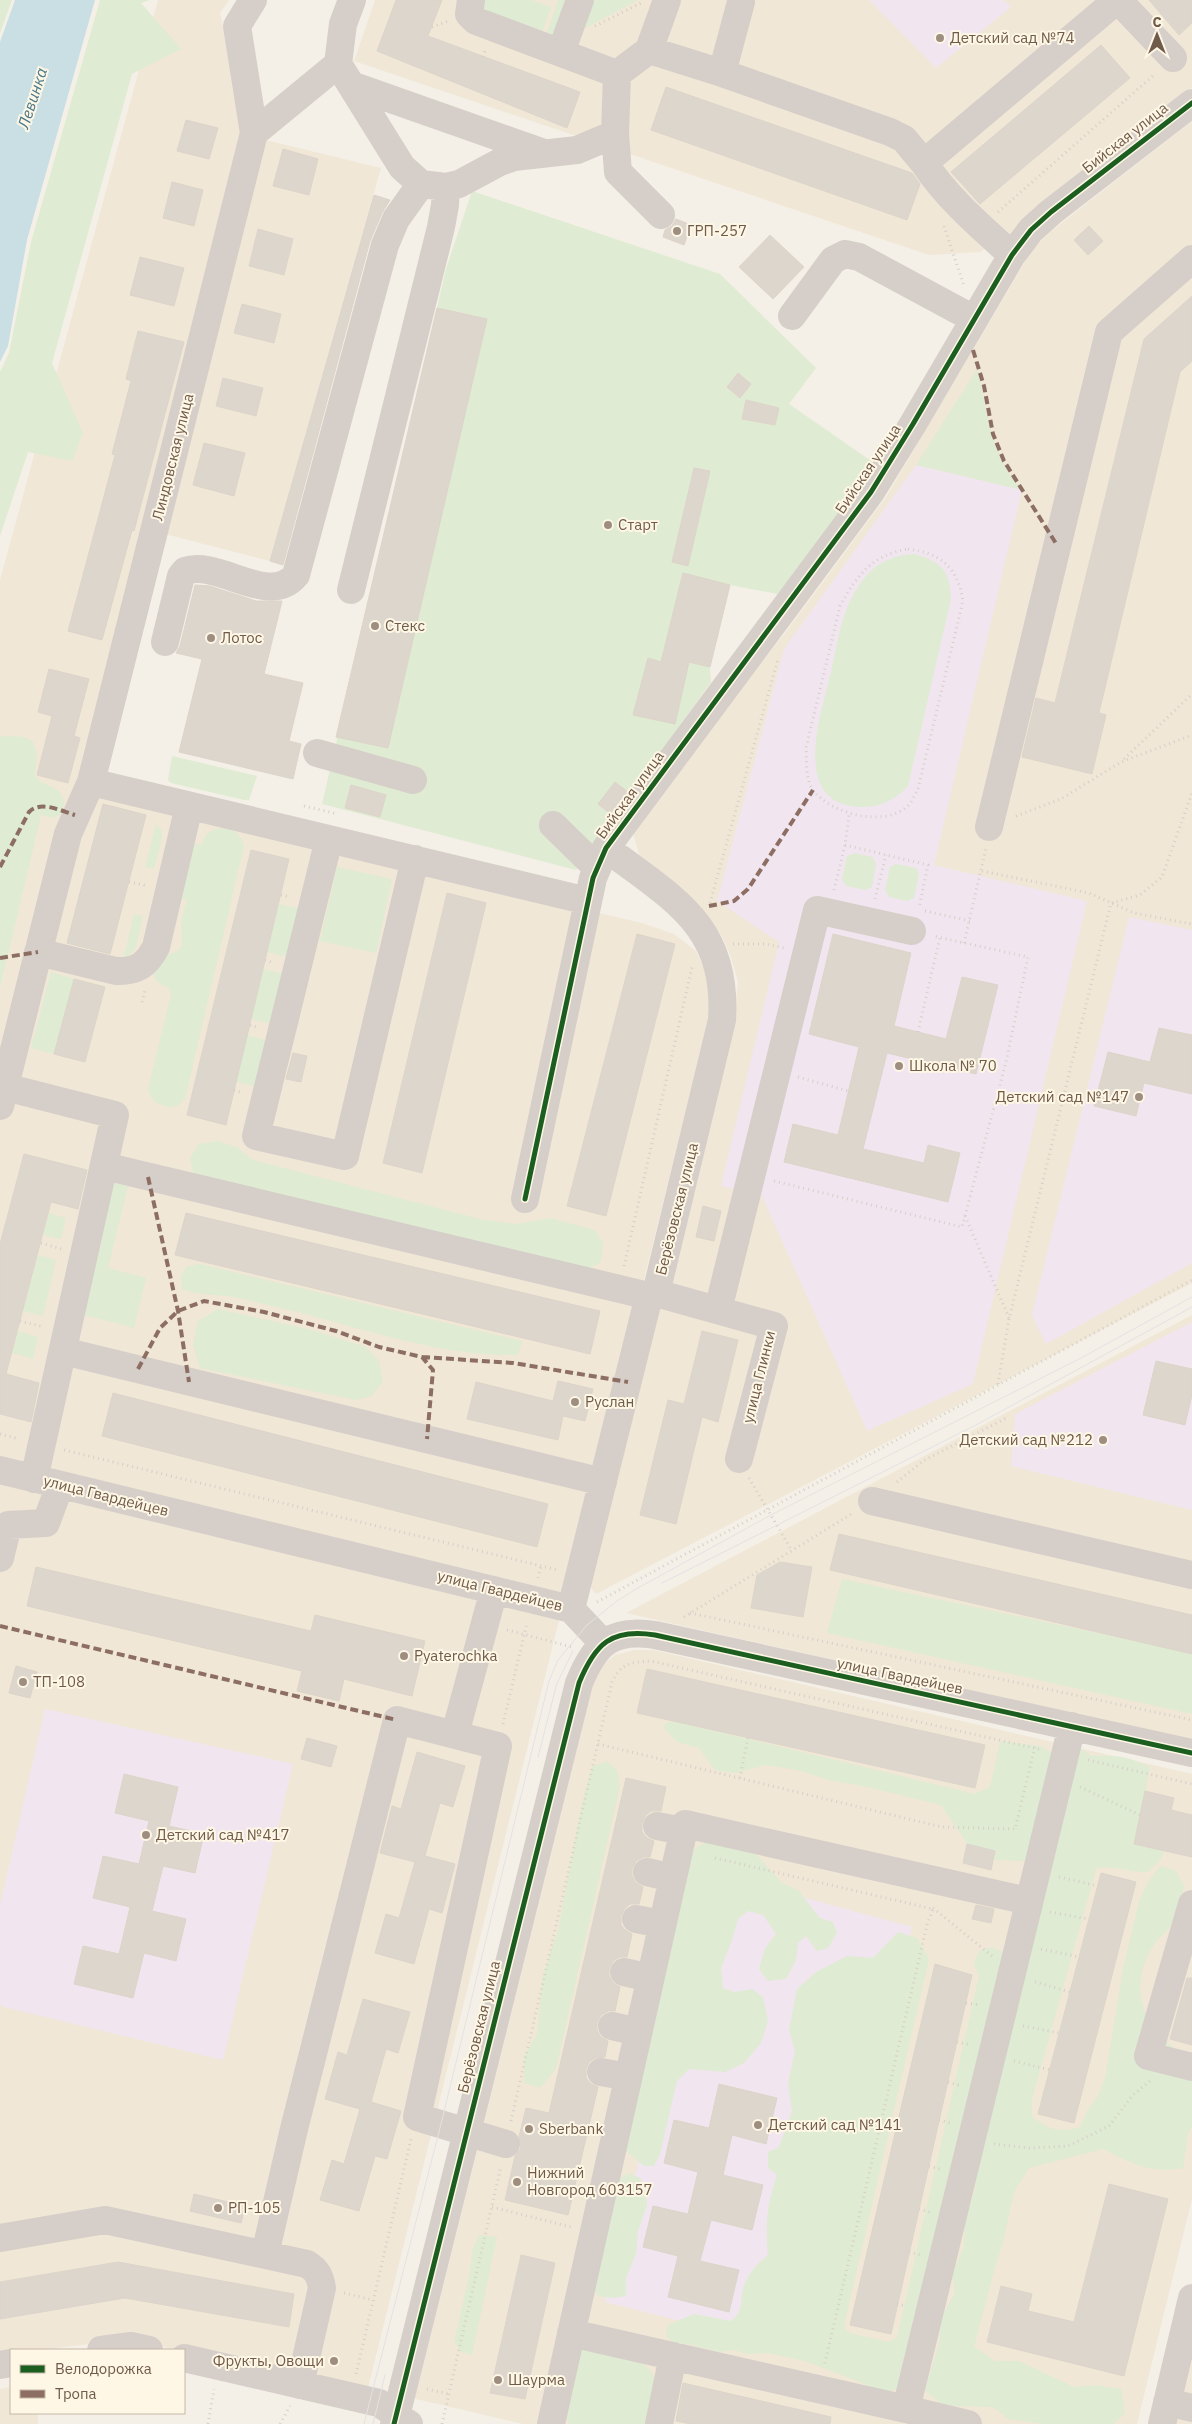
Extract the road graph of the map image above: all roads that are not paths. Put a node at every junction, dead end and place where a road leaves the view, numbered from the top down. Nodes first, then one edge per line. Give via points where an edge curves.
1 (253, 0) edge
2 (352, 0) edge
3 (471, 0) edge
4 (580, 0) edge
5 (667, 0) edge
6 (1118, 0) edge
7 (741, 2) dead end
8 (563, 46) junction
9 (649, 50) junction
10 (1173, 58) road end
11 (722, 73) junction
12 (618, 74) junction
13 (345, 75) junction
14 (1192, 103) edge
15 (254, 132) junction
16 (615, 134) junction
17 (544, 153) junction
18 (924, 163) junction
19 (434, 186) junction
20 (661, 215) dead end
21 (1012, 255) junction
22 (1192, 259) edge
23 (792, 316) dead end
24 (974, 319) junction
25 (351, 590) dead end
26 (165, 642) dead end
27 (317, 753) dead end
28 (413, 780) dead end
29 (91, 782) junction
30 (189, 806) junction
31 (553, 825) dead end
32 (989, 826) road end
33 (329, 839) junction
34 (415, 859) junction
35 (596, 874) junction
36 (915, 920) road end
37 (38, 952) junction
38 (2, 1094) edge
39 (104, 1166) junction
40 (525, 1198) dead end
41 (653, 1294) junction
42 (718, 1310) junction
43 (63, 1351) junction
44 (739, 1459) road end
45 (0, 1470) edge
46 (34, 1479) junction
47 (603, 1482) junction
48 (60, 1485) junction
49 (872, 1501) road end
50 (0, 1558) edge
51 (1192, 1575) edge
52 (494, 1590) junction
53 (571, 1608) junction
54 (598, 1648) junction
55 (1072, 1726) junction
56 (455, 1734) junction
57 (1192, 1753) edge
58 (1192, 1904) edge
59 (1027, 1905) junction
60 (636, 1919) dead end
61 (662, 1924) junction
62 (624, 1972) dead end
63 (650, 1978) junction
64 (612, 2026) dead end
65 (638, 2032) junction
66 (1180, 2064) edge
67 (601, 2072) dead end
68 (628, 2077) junction
69 (465, 2132) junction
70 (506, 2144) road end
71 (0, 2238) edge
72 (265, 2254) junction
73 (1192, 2298) edge
74 (571, 2333) junction
75 (108, 2349) edge
76 (144, 2349) edge
77 (673, 2356) junction
78 (185, 2358) edge
79 (300, 2385) junction
80 (906, 2409) junction
81 (1174, 2411) edge
82 (400, 2421) edge
83 (551, 2424) edge
84 (659, 2424) edge
85 (968, 2424) edge

1 - 15 street, Линдовская улица via 237,26
2 - 13 street via 343,24
3 - 8 street via 469,14 476,20
4 - 8 street
5 - 9 street
6 - 10 street
6 - 18 street
7 - 11 street
8 - 12 street
9 - 11 street
9 - 12 street
11 - 18 street via 890,132 904,139
12 - 16 street
13 - 15 street
13 - 17 street
13 - 19 street via 402,167
14 - 21 street, Бийская улица via 1051,212 1031,230
15 - 29 street, Линдовская улица
16 - 17 street via 577,150
16 - 20 street via 618,172
17 - 19 street via 500,162 459,184
18 - 21 street via 932,176
19 - 25 street via 445,205 441,227
19 - 26 street via 396,219 385,244 296,575 290,582 274,587 199,569 185,571
21 - 24 street, Бийская улица
22 - 32 street via 1109,332
23 - 24 street via 833,260 845,254 860,257
24 - 35 street, Бийская улица via 870,492
27 - 28 street
29 - 30 street
29 - 37 street, Линдовская улица via 68,834
30 - 33 street
30 - 37 street via 156,947 150,958 140,967 116,971
31 - 35 street, Берёзовская улица
33 - 34 street
33 - 34 street via 256,1136 345,1156
34 - 35 street
35 - 40 street
35 - 41 street, Берёзовская улица via 680,905 699,926 713,951 723,984 722,1020
36 - 42 street via 818,910
37 - 38 street, Линдовская улица
38 - 39 street via 115,1115
39 - 41 street, улица Глинки via 618,1289
39 - 43 street
41 - 42 street, улица Глинки
41 - 47 street, Берёзовская улица
42 - 44 street, улица Глинки via 774,1326
43 - 46 street
43 - 47 street
45 - 46 street, улица Гвардейцев
46 - 48 street, улица Гвардейцев
47 - 53 street, Берёзовская улица
48 - 50 street via 46,1522 8,1525
48 - 52 street, улица Гвардейцев
49 - 51 street
52 - 53 street, улица Гвардейцев
52 - 56 street
53 - 54 street, улица Гвардейцев
54 - 55 street, улица Гвардейцев via 617,1635 636,1632 655,1635
54 - 69 street, Берёзовская улица via 579,1683
55 - 57 street, улица Гвардейцев
55 - 59 street
56 - 69 street via 498,1746 416,2116
56 - 72 street via 397,1720
58 - 66 street via 1148,2056
59 - 61 street via 685,1824 670,1828 660,1875
59 - 80 street
60 - 61 street
61 - 63 street
62 - 63 street
63 - 65 street
64 - 65 street
65 - 68 street
67 - 68 street
68 - 74 street
69 - 70 street
69 - 82 street, Берёзовская улица
71 - 72 street via 105,2220
72 - 79 street via 307,2264 316,2270 320,2278 322,2288
73 - 81 street
74 - 77 street
74 - 83 street
75 - 76 street via 131,2346
77 - 80 street
77 - 84 street
78 - 79 street
79 - 82 street via 378,2403
80 - 85 street

